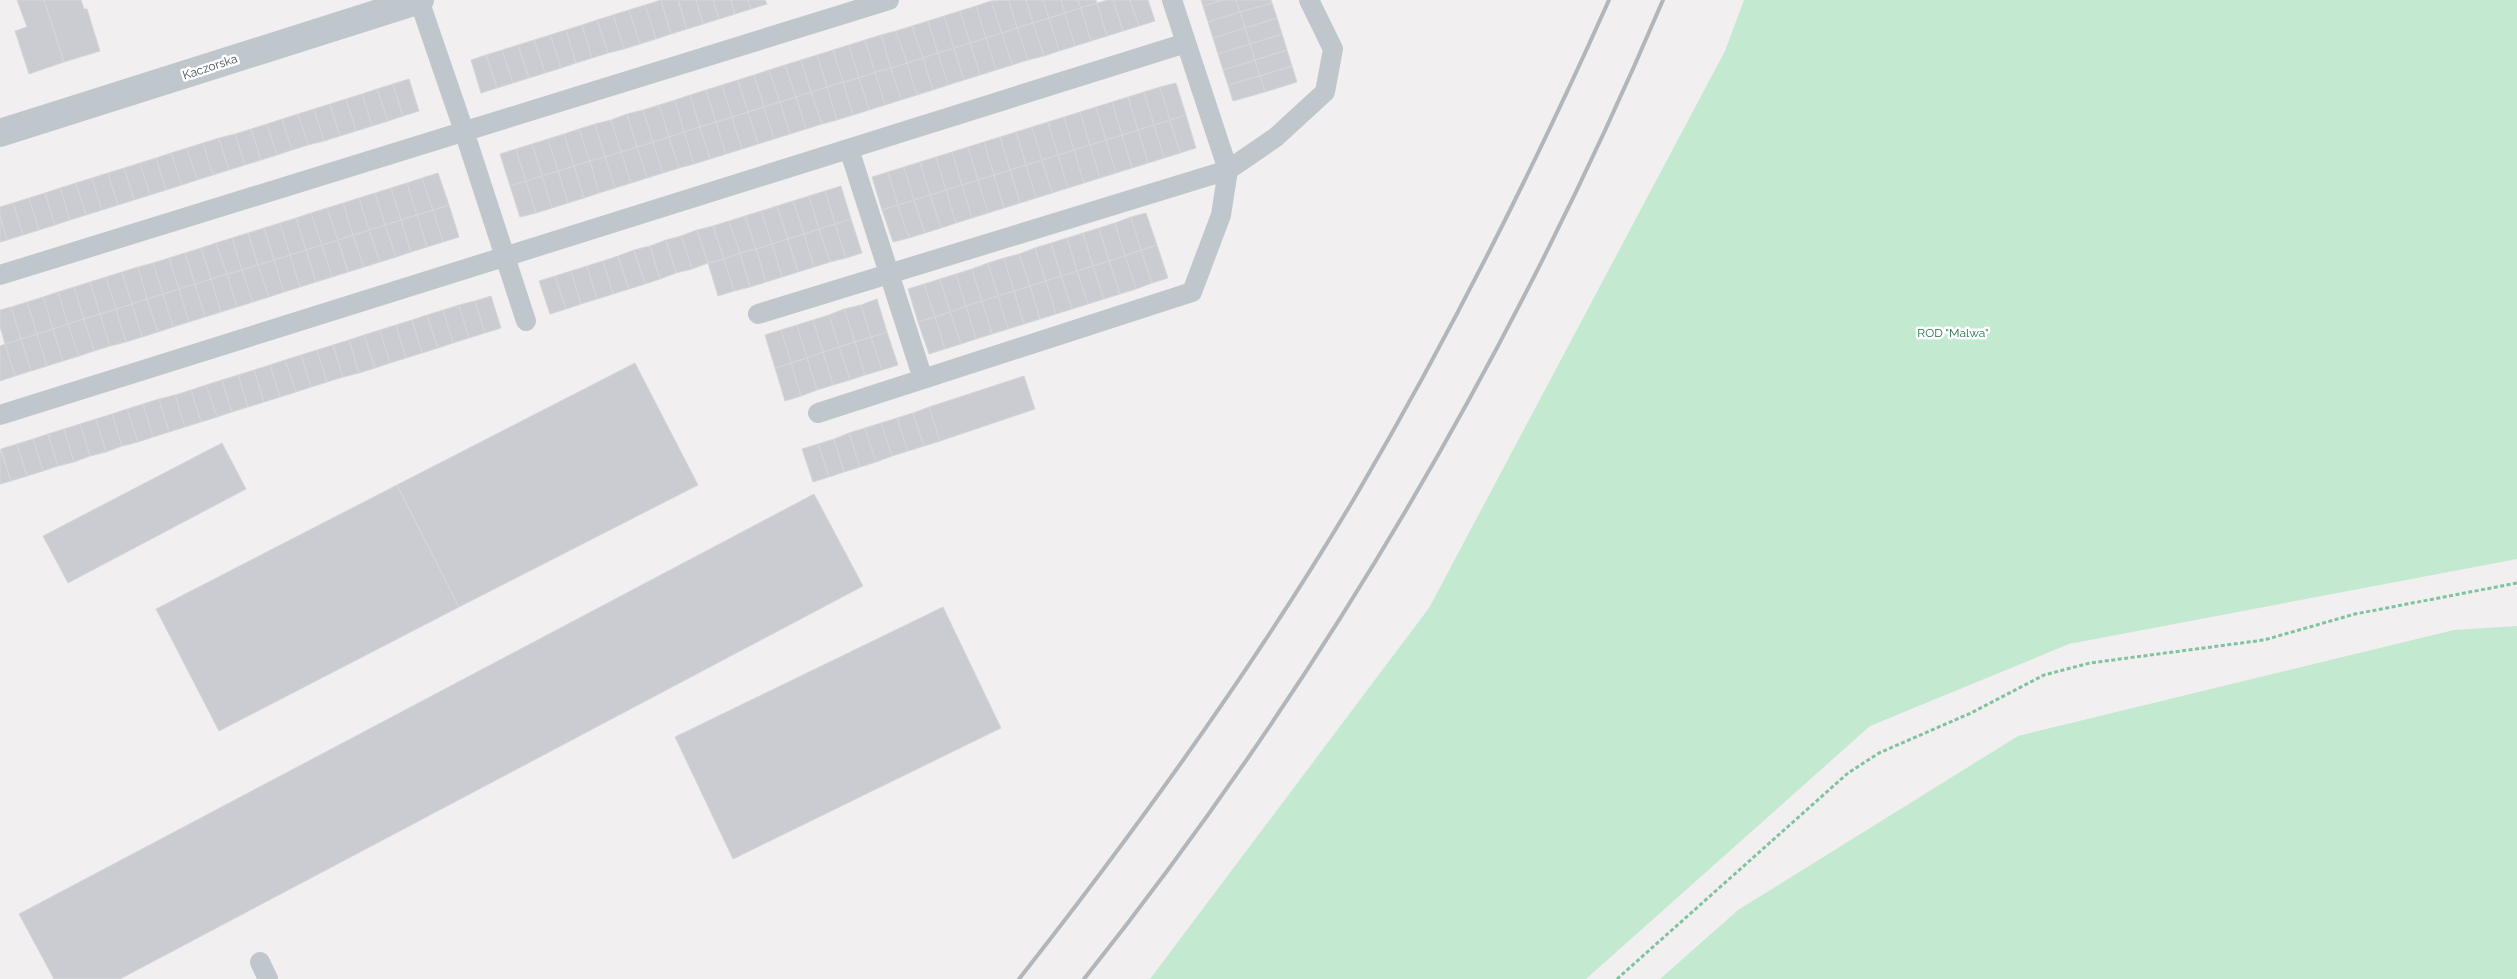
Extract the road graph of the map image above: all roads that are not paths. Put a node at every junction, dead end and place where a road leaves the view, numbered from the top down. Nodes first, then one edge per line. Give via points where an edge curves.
1 (420, 0) edge
2 (889, 0) edge
3 (1172, 0) edge
4 (1310, 0) edge
5 (1186, 43) junction
6 (464, 131) junction
7 (0, 133) edge
8 (848, 149) junction
9 (1228, 170) junction
10 (506, 256) junction
11 (889, 274) junction
12 (0, 275) edge
13 (758, 314) dead end
14 (526, 321) dead end
15 (923, 379) junction
16 (818, 413) dead end
17 (0, 414) edge

1 - 6 lane
1 - 7 street, Kaczorska
2 - 6 lane
3 - 5 lane
4 - 9 lane via 1333,50 1325,92 1276,137
5 - 8 lane
5 - 9 lane
6 - 10 lane
6 - 12 lane
8 - 10 lane
8 - 11 lane
9 - 11 lane
9 - 15 lane via 1221,215 1192,292
10 - 14 lane
10 - 17 lane
11 - 13 lane
11 - 15 lane
15 - 16 lane

